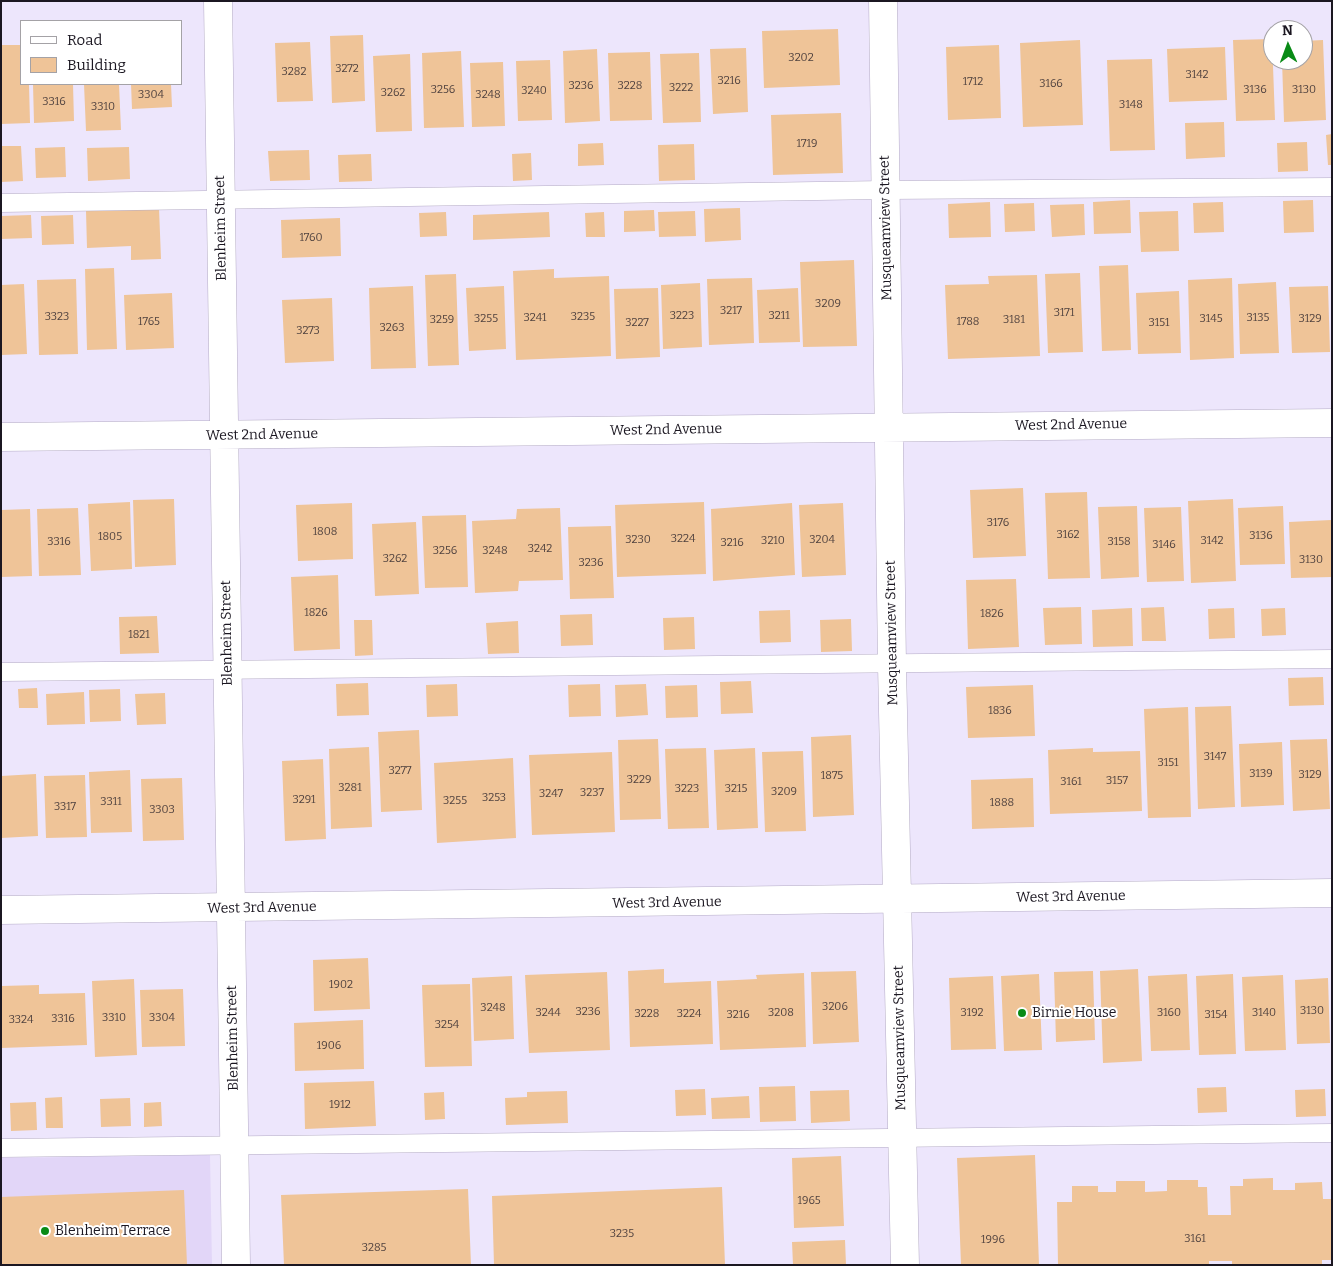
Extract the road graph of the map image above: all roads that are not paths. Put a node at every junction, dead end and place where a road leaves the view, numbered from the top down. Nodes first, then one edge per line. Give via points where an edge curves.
1 (218, 1) edge
2 (883, 1) edge
3 (1332, 187) edge
4 (885, 190) junction
5 (221, 200) junction
6 (1, 203) edge
7 (1332, 423) edge
8 (890, 427) junction
9 (224, 436) junction
10 (1, 437) edge
11 (1332, 659) edge
12 (892, 664) junction
13 (228, 671) junction
14 (1, 672) edge
15 (1332, 893) edge
16 (897, 900) junction
17 (231, 908) junction
18 (1, 910) edge
19 (1332, 1133) edge
20 (902, 1138) junction
21 (234, 1146) junction
22 (1, 1148) edge
23 (236, 1265) edge
24 (905, 1265) edge

1 - 5 street, Blenheim Street
2 - 4 street, Musqueamview Street
3 - 4 lane
4 - 5 lane
4 - 8 street, Musqueamview Street
5 - 6 lane
5 - 9 street, Blenheim Street
7 - 8 street, West 2nd Avenue
8 - 9 street, West 2nd Avenue
8 - 12 street, Musqueamview Street
9 - 10 street, West 2nd Avenue
9 - 13 street, Blenheim Street
11 - 12 lane
12 - 13 lane
12 - 16 street, Musqueamview Street
13 - 14 lane
13 - 17 street, Blenheim Street
15 - 16 street, West 3rd Avenue
16 - 17 street, West 3rd Avenue
16 - 20 street, Musqueamview Street
17 - 18 street, West 3rd Avenue
17 - 21 street, Blenheim Street
19 - 20 lane
20 - 21 lane
20 - 24 street, Musqueamview Street
21 - 22 lane
21 - 23 street, Blenheim Street

